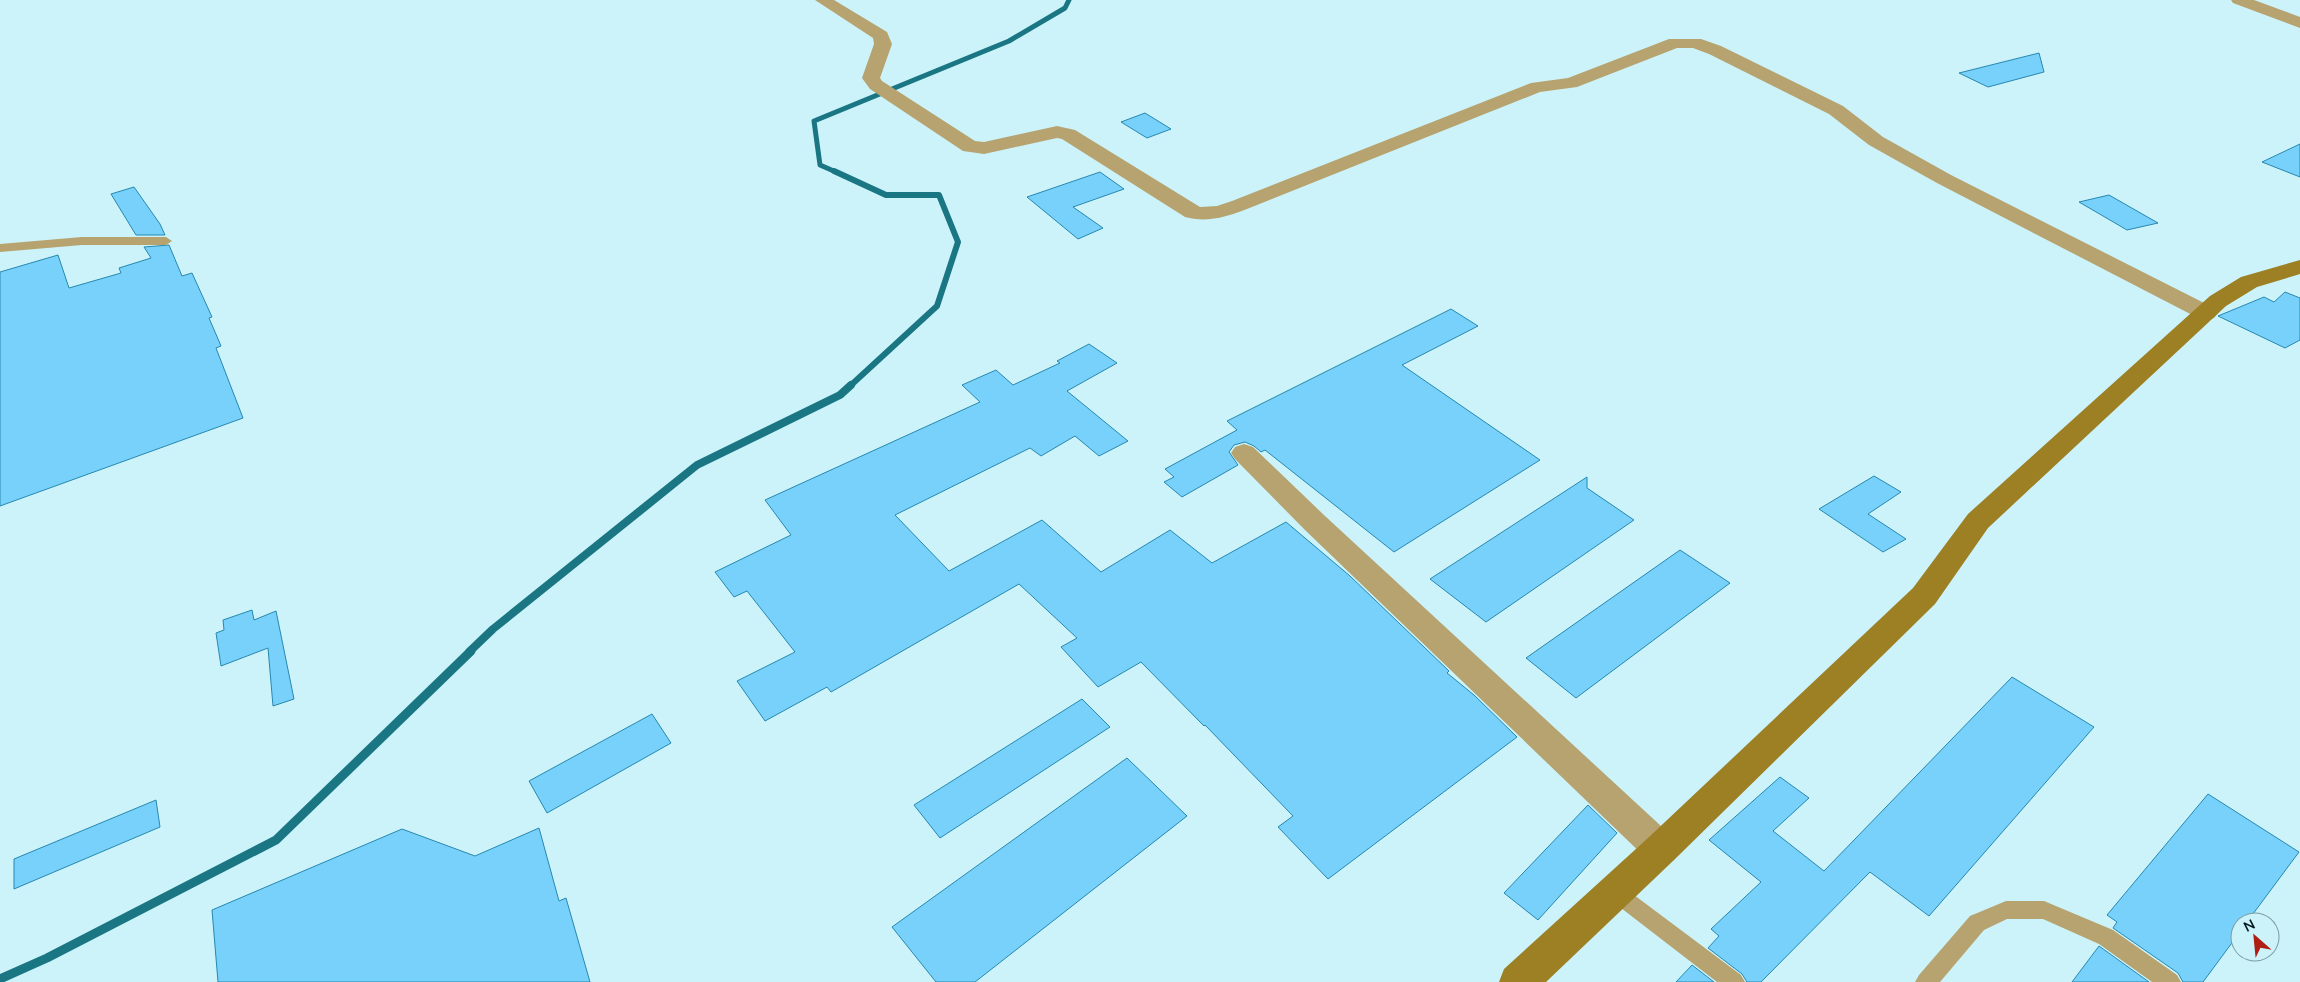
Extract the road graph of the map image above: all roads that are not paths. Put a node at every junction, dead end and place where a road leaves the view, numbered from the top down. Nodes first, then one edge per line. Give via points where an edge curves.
1 (823, 0) edge
2 (2238, 0) edge
3 (2300, 23) edge
4 (166, 241) dead end
5 (0, 248) edge
6 (2300, 267) edge
7 (2206, 313) junction
8 (1244, 453) dead end
9 (1661, 849) junction
10 (1614, 892) junction
11 (1518, 982) edge
12 (1734, 982) edge
13 (1926, 982) edge
14 (2170, 982) edge

1 - 7 street via 881,36 883,44 871,78 876,85 970,147 984,148 1057,132 1068,134 1192,213 1205,214 1255,199 1538,87 1571,83 1675,44 1694,43 1715,50 1836,110 1876,141 1944,179
2 - 3 street
4 - 5 lane via 82,240
6 - 7 street via 2249,282 2218,301
7 - 9 street via 1978,520 1933,586
8 - 9 street
9 - 10 street
10 - 11 street
10 - 12 lane
13 - 14 lane via 1977,923 2006,910 2044,910 2106,937

